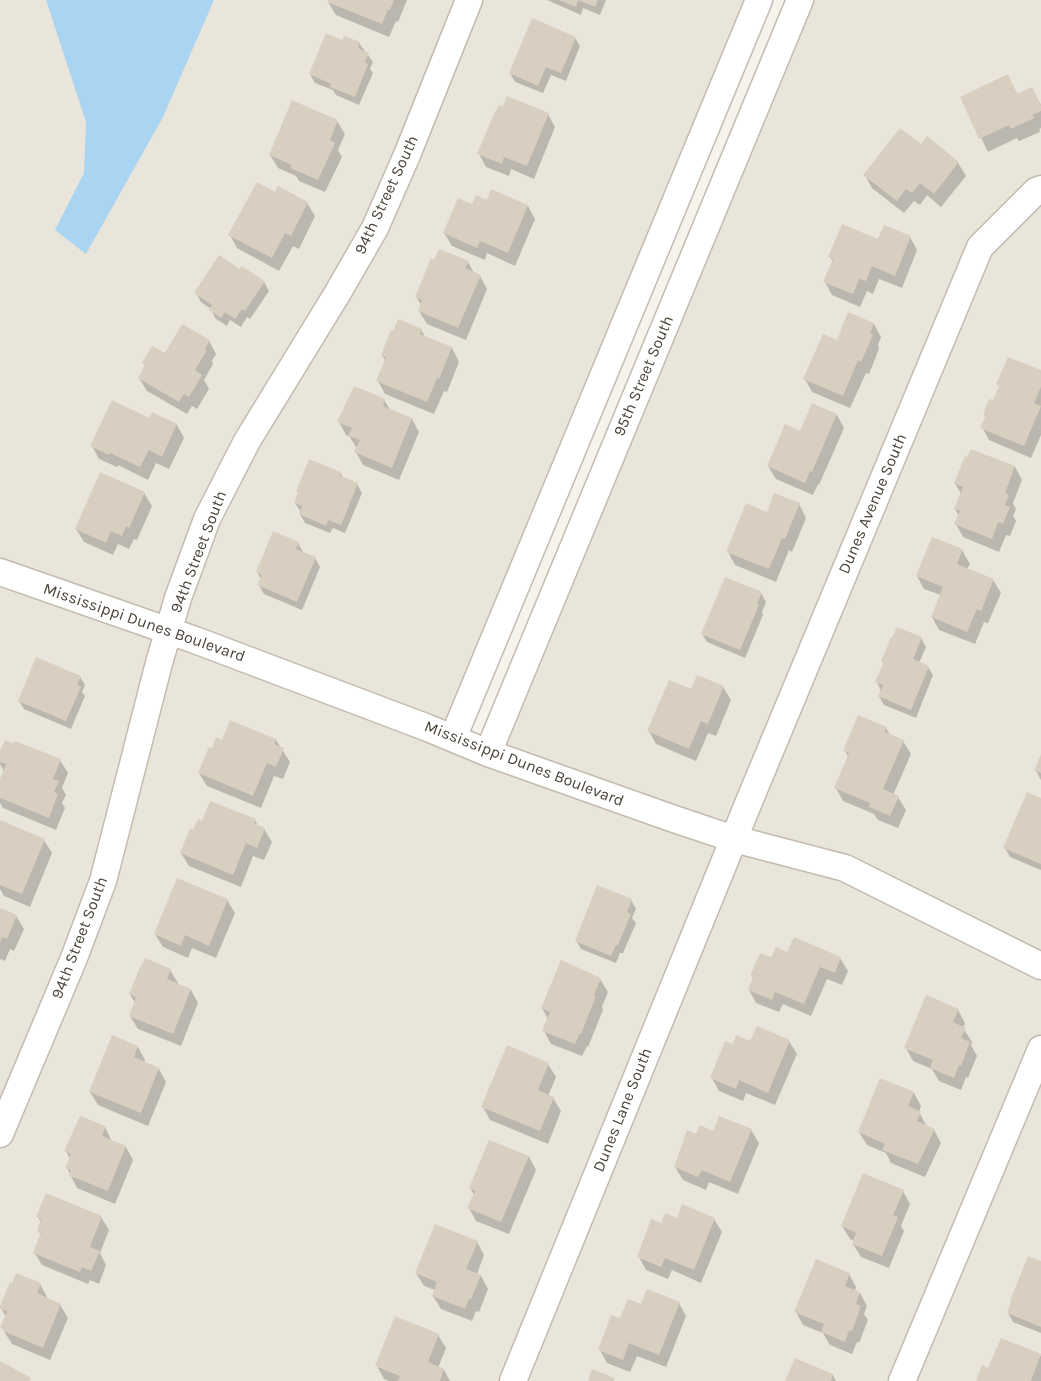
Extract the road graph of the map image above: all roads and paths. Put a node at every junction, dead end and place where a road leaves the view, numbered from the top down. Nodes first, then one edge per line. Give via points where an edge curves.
1 (469, 0) edge
2 (759, 0) edge
3 (800, 0) edge
4 (1041, 190) edge
5 (0, 573) edge
6 (169, 631) junction
7 (453, 738) junction
8 (488, 753) junction
9 (734, 839) junction
10 (1041, 966) edge
11 (1041, 1049) edge
12 (0, 1134) edge
13 (513, 1381) edge
14 (902, 1381) edge

1 - 6 street, 94th Street South via 408,155 375,228 247,441 208,519
2 - 7 street
3 - 8 street, 95th Street South
4 - 9 street, Dunes Avenue South via 1036,191 980,247
5 - 6 street, Mississippi Dunes Boulevard
6 - 7 street, Mississippi Dunes Boulevard
6 - 12 street, 94th Street South via 103,881
7 - 8 street, Mississippi Dunes Boulevard
8 - 9 street, Mississippi Dunes Boulevard
9 - 10 street, Mississippi Dunes Boulevard via 845,868
9 - 13 street, Dunes Lane South
11 - 14 street

